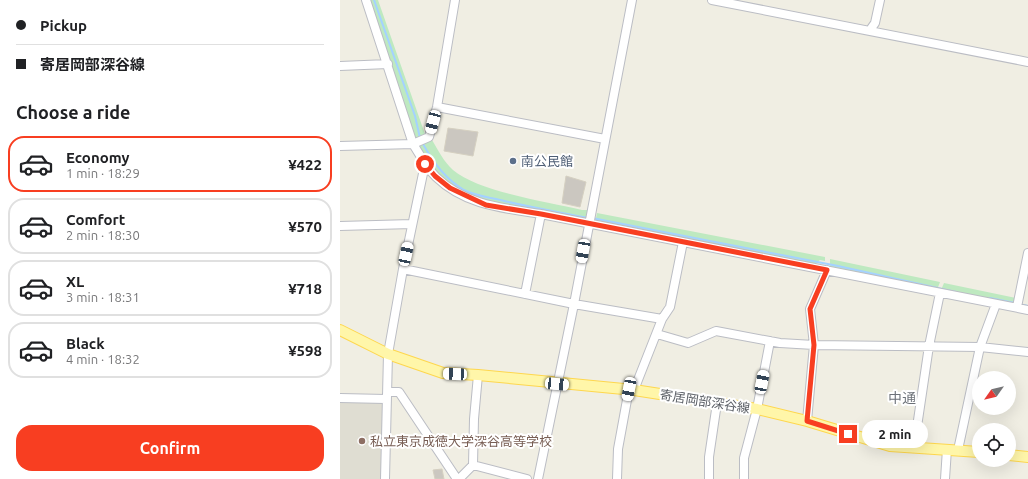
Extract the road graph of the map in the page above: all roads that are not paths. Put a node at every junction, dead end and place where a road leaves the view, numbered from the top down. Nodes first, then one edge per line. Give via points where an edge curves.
1 (366, 0) edge
2 (455, 0) edge
3 (632, 0) edge
4 (712, 0) edge
5 (880, 0) edge
6 (870, 30) junction
7 (1028, 62) edge
8 (388, 64) junction
9 (340, 66) edge
10 (437, 107) junction
11 (605, 140) junction
12 (415, 143) junction
13 (340, 146) edge
14 (425, 164) junction
15 (541, 214) junction
16 (412, 224) junction
17 (588, 224) junction
18 (340, 226) edge
19 (683, 242) junction
20 (1028, 253) edge
21 (402, 269) junction
22 (827, 270) junction
23 (940, 292) junction
24 (525, 294) junction
25 (574, 304) junction
26 (996, 304) junction
27 (1017, 307) junction
28 (1028, 310) edge
29 (662, 319) junction
30 (340, 330) edge
31 (657, 334) junction
32 (770, 341) junction
33 (814, 345) junction
34 (929, 346) junction
35 (980, 347) junction
36 (1028, 352) edge
37 (388, 354) junction
38 (478, 375) junction
39 (557, 384) junction
40 (632, 390) junction
41 (386, 396) junction
42 (340, 398) edge
43 (717, 403) junction
44 (757, 409) junction
45 (807, 421) junction
46 (914, 448) junction
47 (947, 449) junction
48 (958, 450) junction
49 (972, 451) edge
50 (1016, 455) edge
51 (1028, 456) edge
52 (473, 465) junction
53 (385, 479) edge
54 (458, 479) edge
55 (527, 479) edge
56 (538, 479) edge
57 (617, 479) edge
58 (708, 479) edge
59 (744, 479) edge
60 (945, 479) edge

1 - 8 street
2 - 10 street
3 - 11 street
4 - 6 street
5 - 6 street via 875,23
6 - 7 street
8 - 9 street
8 - 12 street
10 - 11 street
10 - 12 street via 429,137
11 - 17 street
12 - 13 street
12 - 14 street
14 - 15 street via 435,176 462,195 486,205
14 - 16 street
15 - 17 street
15 - 24 street
16 - 18 street
16 - 21 street
17 - 19 street
17 - 25 street
19 - 22 street
19 - 29 street via 670,307
20 - 27 street
21 - 24 street
21 - 37 street
22 - 23 street
22 - 33 street via 810,309
23 - 26 street
23 - 34 street
24 - 25 street
25 - 29 street
25 - 39 street
26 - 27 street
26 - 35 street
27 - 28 street
29 - 31 street
30 - 37 main road, 寄居岡部深谷線
31 - 32 street via 688,343 716,331
31 - 40 street
32 - 33 street
32 - 44 street
33 - 34 street
33 - 45 street
34 - 35 street
34 - 46 street
35 - 36 street
35 - 48 street
37 - 38 main road, 寄居岡部深谷線 via 443,374
37 - 41 street
38 - 39 main road, 寄居岡部深谷線
38 - 52 street
39 - 40 main road, 寄居岡部深谷線
39 - 56 street
40 - 43 main road, 寄居岡部深谷線
40 - 57 street via 618,449
41 - 42 street
41 - 53 street
41 - 54 street via 399,392
43 - 44 main road, 寄居岡部深谷線
43 - 58 street
44 - 45 main road, 寄居岡部深谷線
44 - 59 street via 744,458
45 - 46 main road, 寄居岡部深谷線 via 890,446
46 - 47 main road, 寄居岡部深谷線
47 - 48 main road, 寄居岡部深谷線
47 - 60 street
48 - 49 main road, 寄居岡部深谷線
50 - 51 main road
52 - 54 street
52 - 55 street

